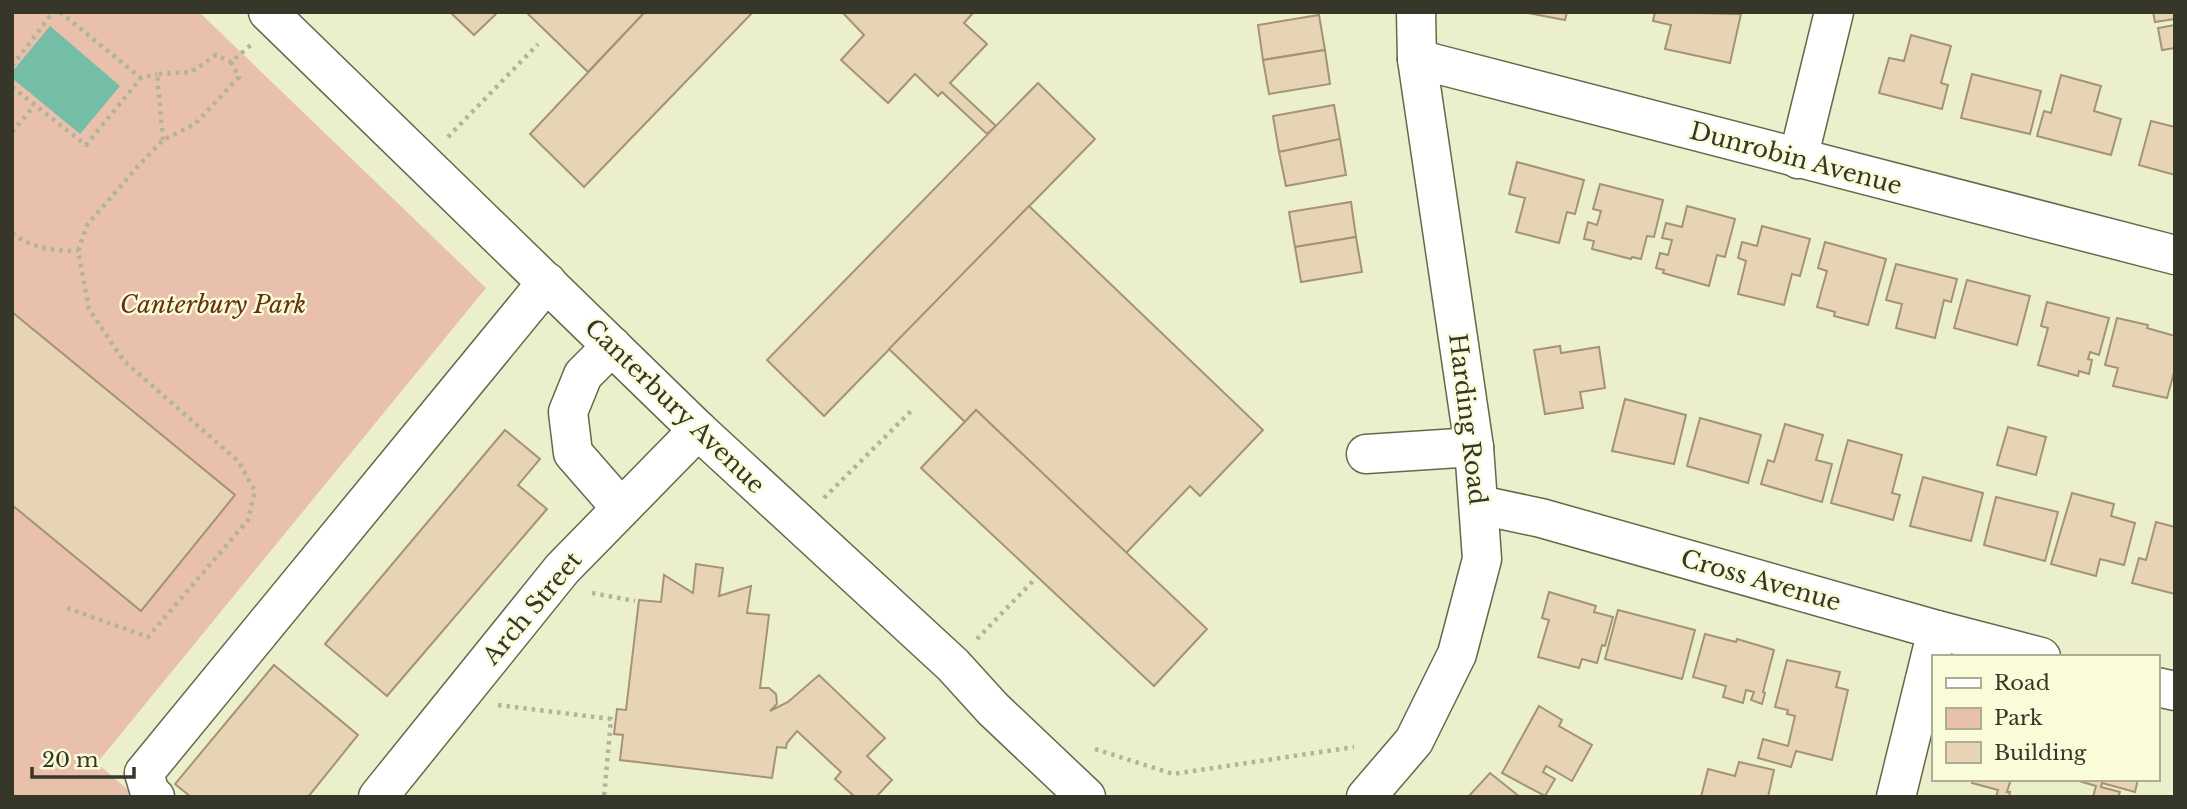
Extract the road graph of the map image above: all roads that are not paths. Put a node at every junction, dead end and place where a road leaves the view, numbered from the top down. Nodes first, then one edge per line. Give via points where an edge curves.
1 (1416, 12) edge
2 (1834, 12) edge
3 (273, 17) edge
4 (1417, 59) junction
5 (1798, 159) junction
6 (2175, 255) edge
7 (547, 282) junction
8 (612, 346) junction
9 (698, 429) junction
10 (1474, 447) junction
11 (1366, 454) dead end
12 (1480, 505) junction
13 (621, 508) junction
14 (1937, 630) junction
15 (2033, 655) edge
16 (155, 797) edge
17 (378, 797) edge
18 (1086, 797) edge
19 (1366, 797) edge
20 (1896, 797) edge

1 - 4 street, Harding Road
2 - 5 street
3 - 7 street, Canterbury Avenue
4 - 5 street, Dunrobin Avenue
4 - 10 street, Harding Road
5 - 6 street, Dunrobin Avenue
7 - 8 street, Canterbury Avenue
7 - 16 street via 144,773
8 - 9 street, Canterbury Avenue
8 - 13 street via 583,376 568,412 573,453
9 - 13 street, Arch Street
9 - 18 street, Canterbury Avenue via 953,665
10 - 11 street
10 - 12 street, Harding Road
12 - 14 street, Cross Avenue via 1541,518
12 - 19 street, Harding Road via 1482,559 1457,654 1413,741
13 - 17 street, Arch Street via 562,569
14 - 15 street, Cross Avenue
14 - 20 street

